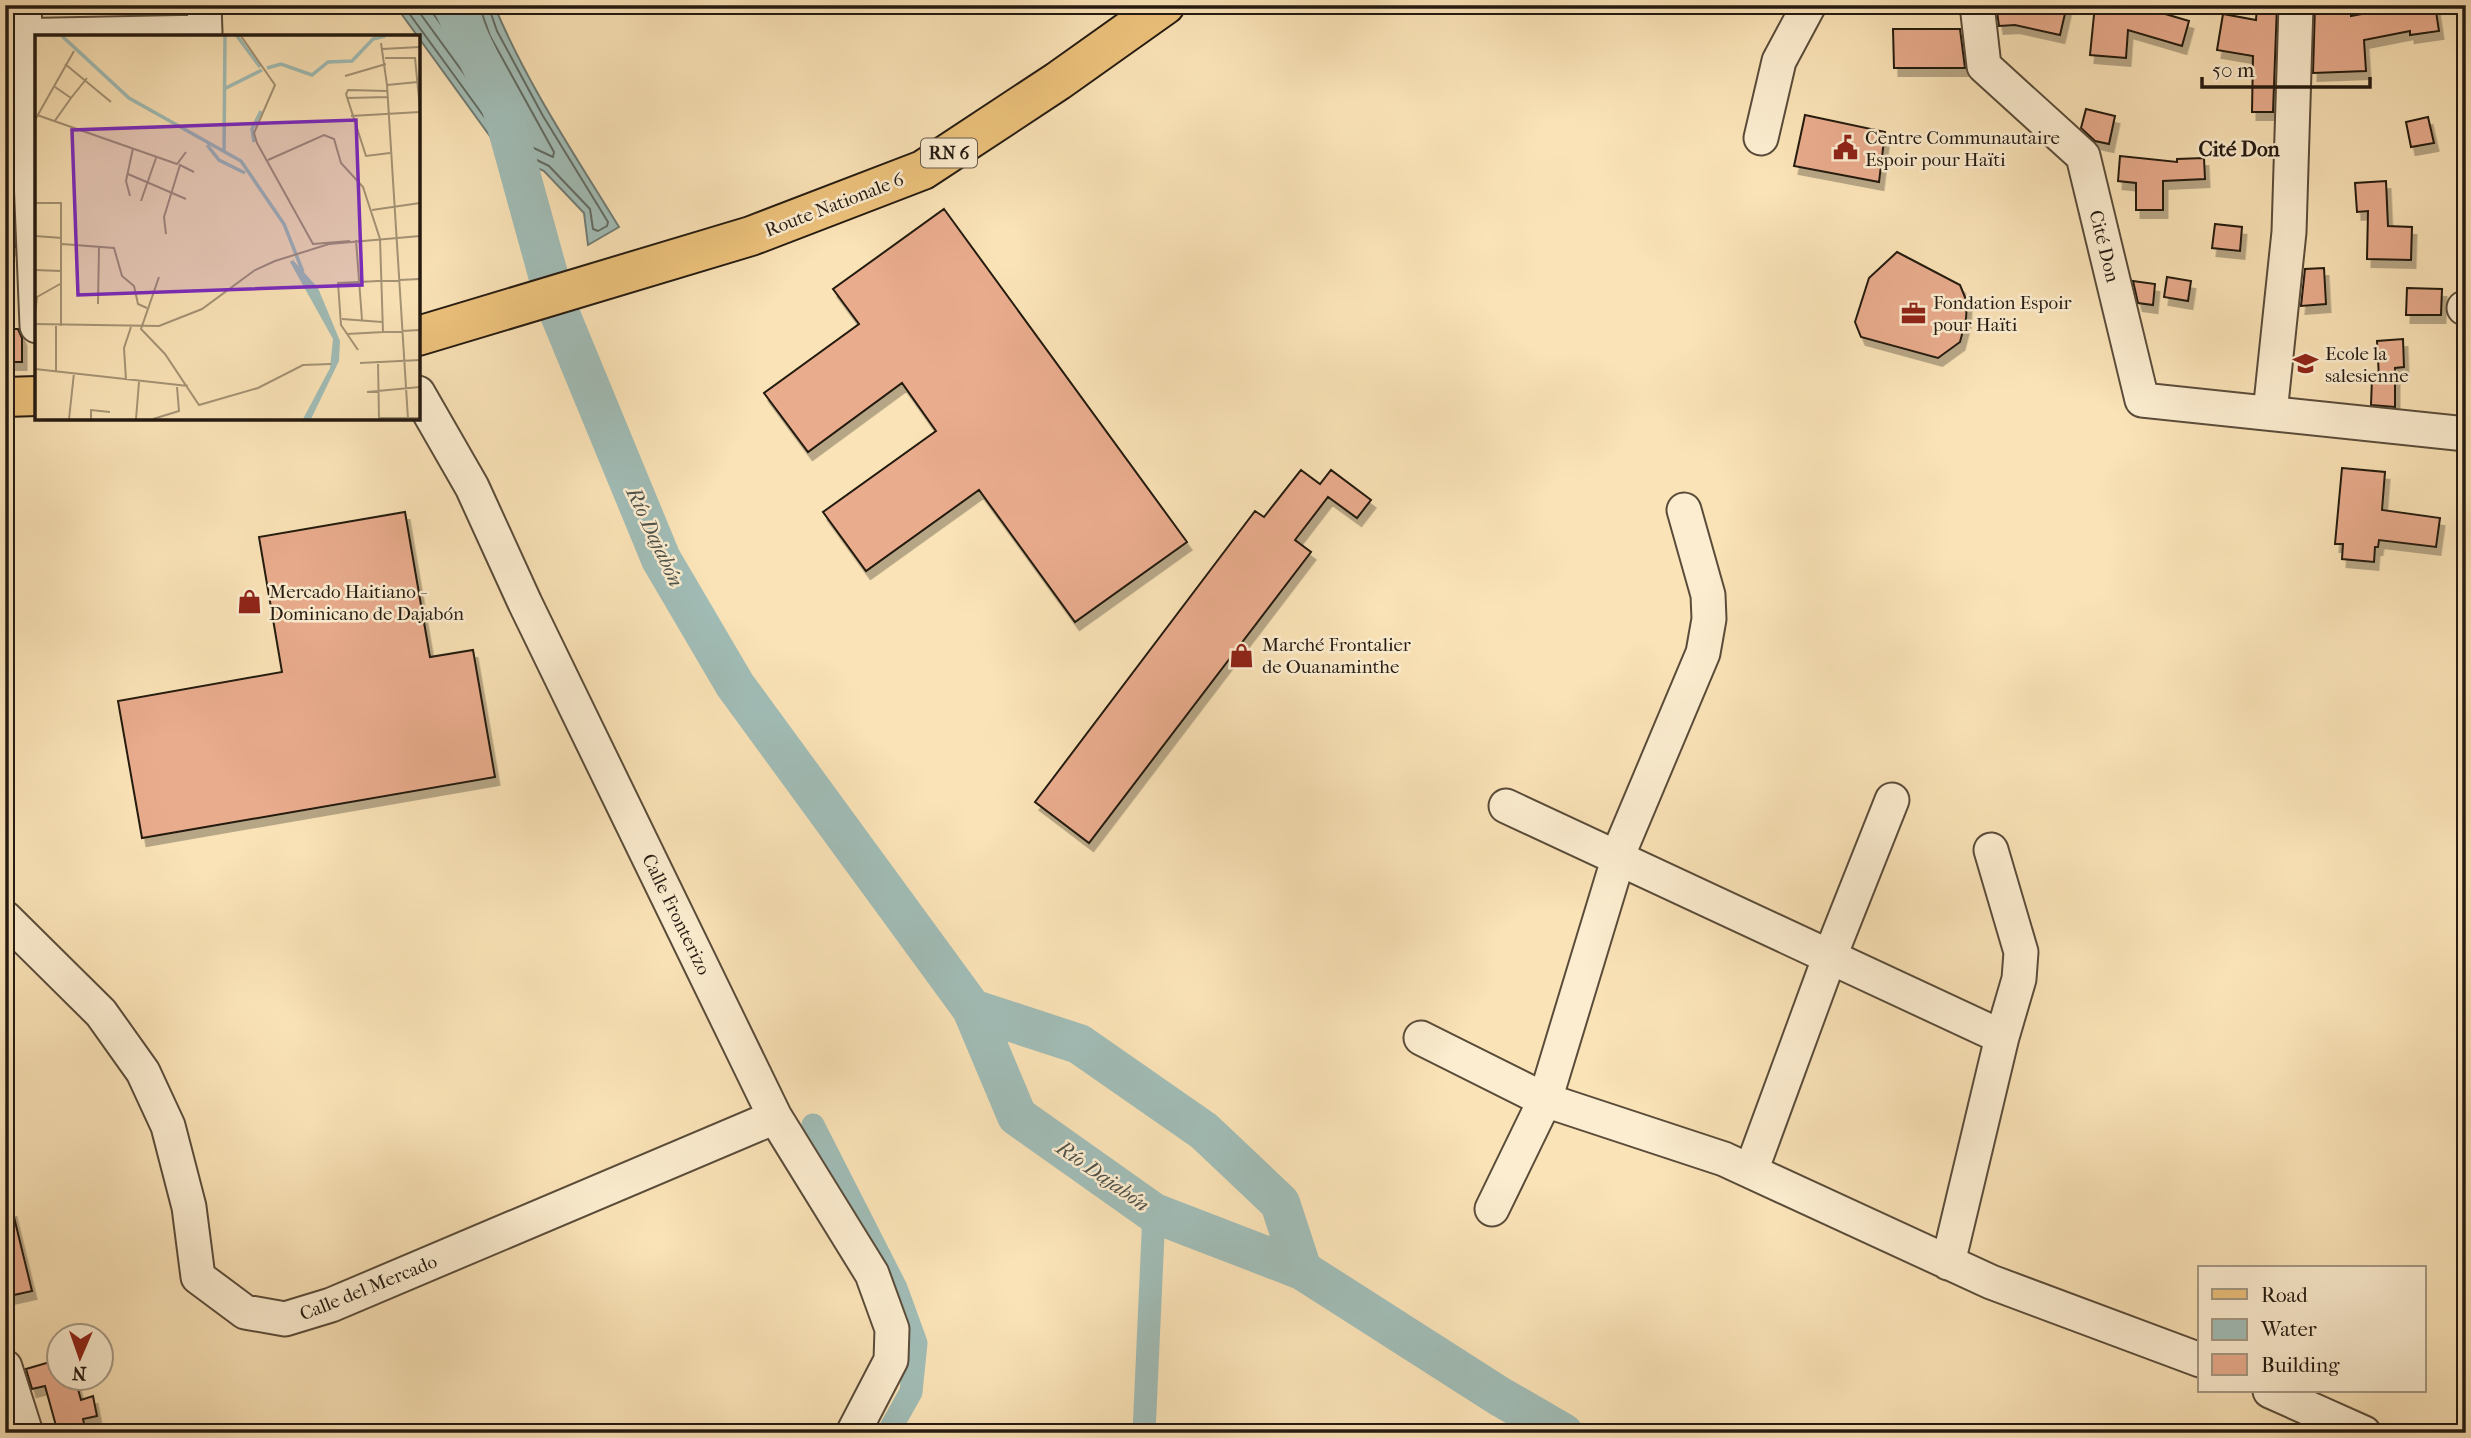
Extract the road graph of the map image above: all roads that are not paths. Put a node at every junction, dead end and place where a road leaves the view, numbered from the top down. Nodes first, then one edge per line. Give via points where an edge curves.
1 (1165, 5) edge
2 (1809, 5) edge
3 (1977, 5) edge
4 (2296, 5) edge
5 (205, 18) edge
6 (18, 26) edge
7 (1761, 138) dead end
8 (35, 294) edge
9 (420, 335) edge
10 (35, 396) edge
11 (420, 396) edge
12 (5, 397) edge
13 (2270, 413) junction
14 (2466, 434) edge
15 (1684, 510) dead end
16 (1892, 800) dead end
17 (1506, 806) dead end
18 (1991, 850) dead end
19 (1618, 860) junction
20 (5, 918) edge
21 (1830, 957) junction
22 (2002, 1037) junction
23 (1421, 1038) dead end
24 (1545, 1100) junction
25 (775, 1117) junction
26 (1751, 1171) junction
27 (1492, 1209) dead end
28 (1948, 1262) junction
29 (2198, 1359) edge
30 (5, 1367) edge
31 (2272, 1392) edge
32 (26, 1433) edge
33 (853, 1433) edge
34 (2364, 1433) edge

1 - 9 main road, Route Nationale 6 / RN 6 via 923,170 751,236
2 - 7 street via 1779,61
3 - 13 street, Cité Don via 1984,66 2083,156 2142,400
4 - 13 street via 2289,232
5 - 6 street
6 - 8 street
10 - 12 main road
11 - 25 street, Calle Fronterizo via 472,487
13 - 14 street, Cité Don
15 - 19 street via 1708,595 1703,653
16 - 21 street
17 - 19 street
18 - 22 street via 2021,952 2019,979
19 - 21 street
19 - 24 street
20 - 25 street, Calle del Mercado via 101,1013 143,1072 168,1126 189,1207 198,1277 245,1312 285,1319 331,1305
21 - 22 street
21 - 26 street
22 - 28 street
23 - 24 street
24 - 26 street
24 - 27 street
25 - 33 street, Calle Fronterizo via 872,1273 892,1329 891,1360
26 - 28 street
28 - 29 street
30 - 32 street
31 - 34 street

